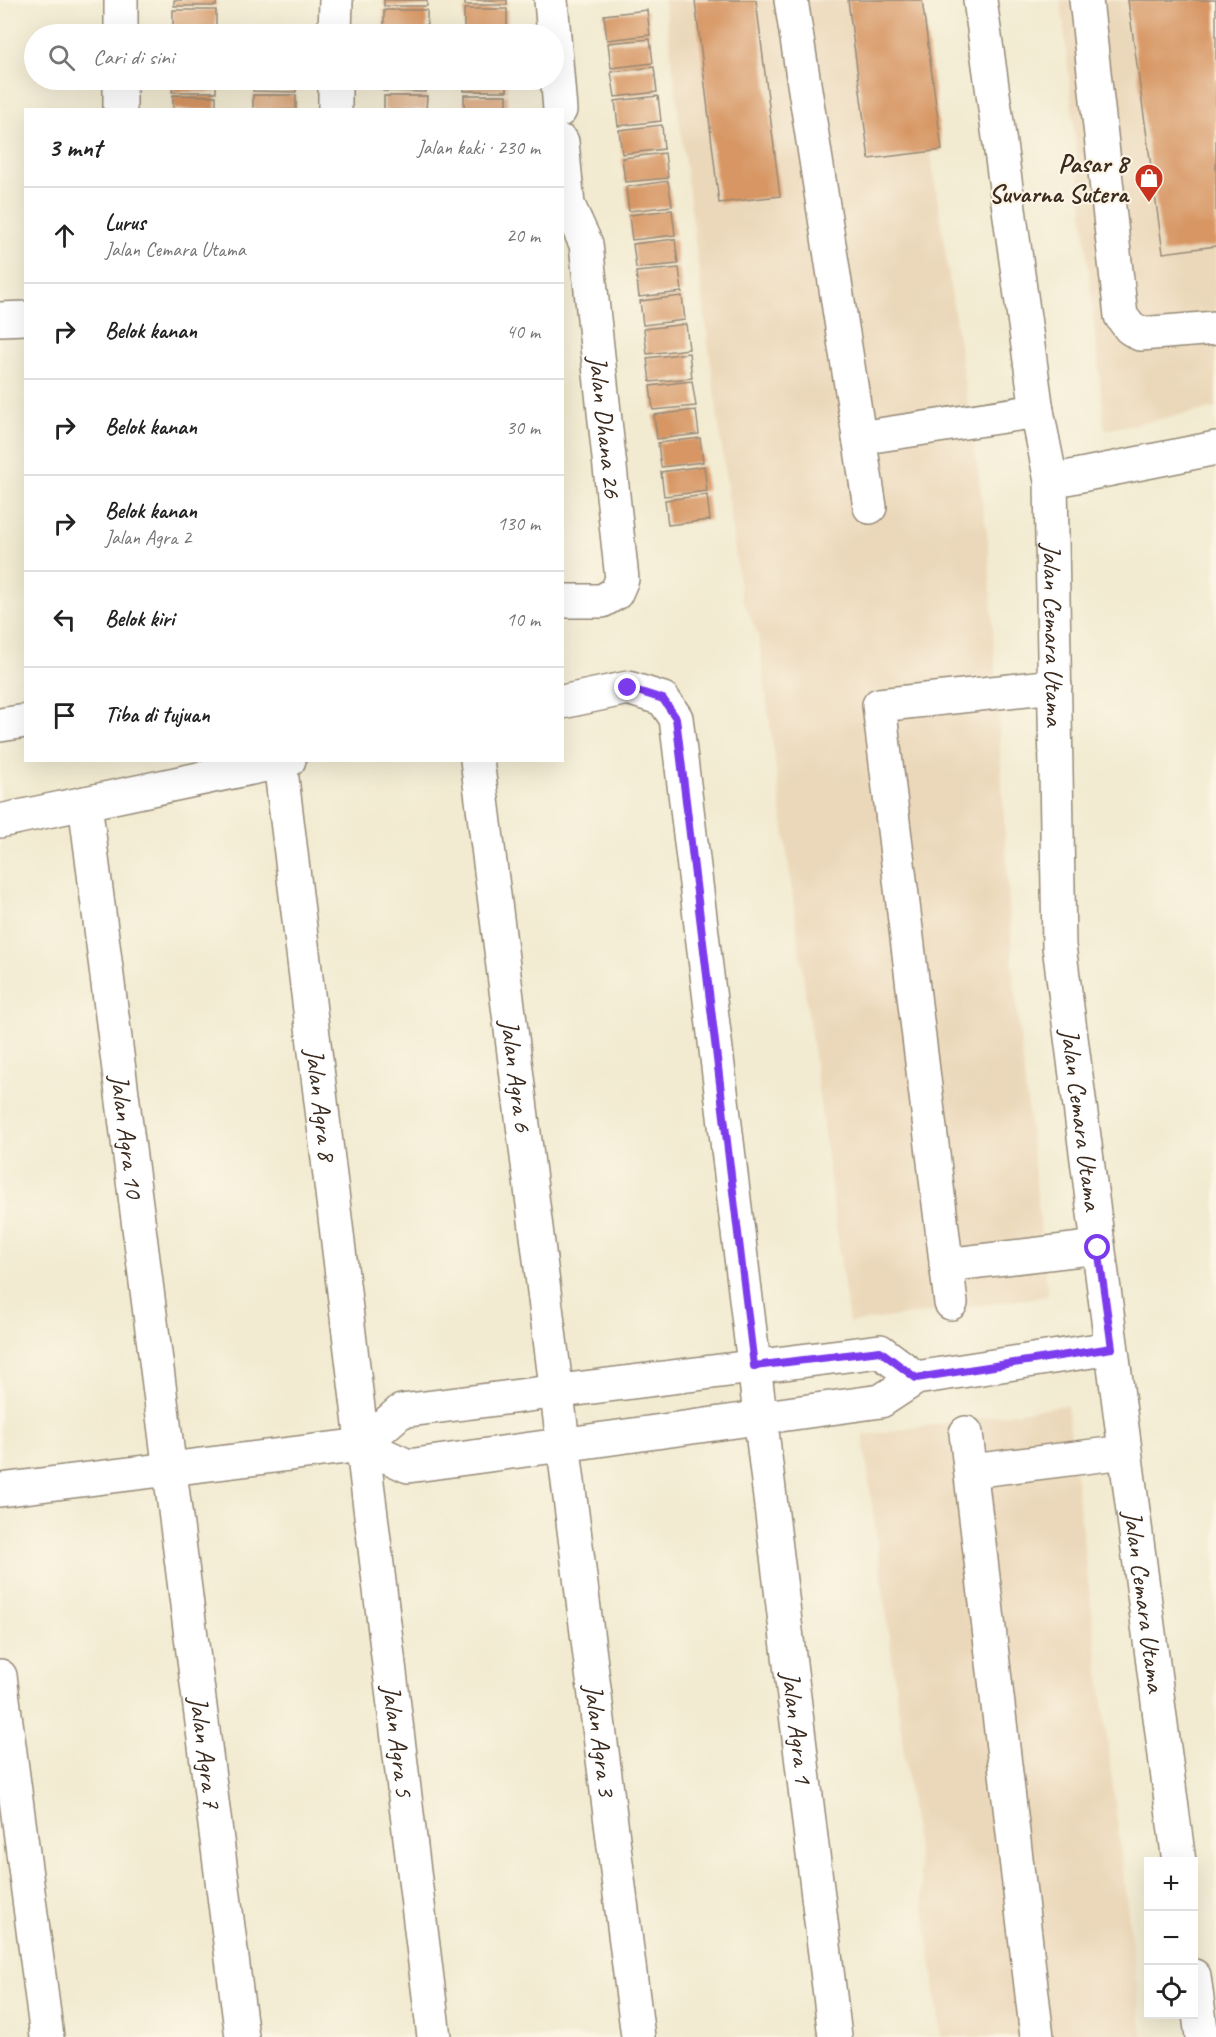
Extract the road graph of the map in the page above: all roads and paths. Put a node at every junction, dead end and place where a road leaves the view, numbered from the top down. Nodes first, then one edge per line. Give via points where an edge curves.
1 (121, 0) edge
2 (336, 0) edge
3 (551, 0) edge
4 (791, 0) edge
5 (980, 0) edge
6 (1086, 0) edge
7 (121, 24) edge
8 (335, 24) edge
9 (553, 24) edge
10 (120, 90) edge
11 (335, 90) edge
12 (558, 90) edge
13 (120, 108) edge
14 (335, 108) edge
15 (560, 108) edge
16 (564, 187) edge
17 (565, 210) edge
18 (24, 318) edge
19 (0, 319) edge
20 (1216, 328) edge
21 (1037, 411) junction
22 (859, 438) junction
23 (1216, 448) edge
24 (1051, 481) junction
25 (870, 507) dead end
26 (564, 601) edge
27 (1055, 686) junction
28 (564, 702) edge
29 (24, 721) edge
30 (0, 725) edge
31 (279, 762) edge
32 (284, 762) edge
33 (477, 762) edge
34 (86, 803) junction
35 (0, 821) edge
36 (1098, 1248) junction
37 (946, 1265) junction
38 (951, 1303) dead end
39 (1112, 1348) junction
40 (754, 1366) junction
41 (916, 1378) junction
42 (556, 1392) junction
43 (760, 1418) junction
44 (966, 1433) dead end
45 (362, 1445) junction
46 (563, 1445) junction
47 (1125, 1452) junction
48 (170, 1469) junction
49 (970, 1472) junction
50 (0, 1490) edge
51 (0, 1676) edge
52 (1178, 1857) edge
53 (1198, 2006) edge
54 (47, 2037) edge
55 (242, 2037) edge
56 (434, 2037) edge
57 (638, 2037) edge
58 (835, 2037) edge
59 (1037, 2037) edge
60 (1202, 2037) edge

1 - 7 street
2 - 8 street
3 - 9 street
4 - 22 street
5 - 21 street, Jalan Cemara Utama
6 - 20 street via 1121,316 1140,334
10 - 13 street
11 - 14 street
12 - 15 street
16 - 17 street, Jalan Dhana 26
17 - 26 street, Jalan Dhana 26 via 586,243 622,579 616,593 602,601
18 - 19 street
21 - 22 street
21 - 24 street, Jalan Cemara Utama
22 - 25 street
23 - 24 street
24 - 27 street, Jalan Cemara Utama
27 - 36 street, Jalan Cemara Utama via 1059,946
27 - 37 street via 879,705
28 - 40 street, Jalan Agra 1 via 628,688 663,699 676,718
29 - 30 street
31 - 34 street
32 - 45 street, Jalan Agra 8
33 - 42 street, Jalan Agra 6
34 - 35 street
34 - 48 street, Jalan Agra 10
36 - 37 street
36 - 39 street, Jalan Cemara Utama
37 - 38 street
39 - 41 street
39 - 47 street, Jalan Cemara Utama
40 - 41 street via 880,1351
40 - 42 street
40 - 43 street, Jalan Agra 1
41 - 43 street via 881,1401
42 - 45 street via 401,1411
42 - 46 street, Jalan Agra 6
43 - 46 street
43 - 58 street, Jalan Agra 1
44 - 49 street
45 - 46 street via 408,1466
45 - 48 street
45 - 56 street, Jalan Agra 5
46 - 57 street, Jalan Agra 3
47 - 49 street
47 - 52 street, Jalan Cemara Utama
48 - 50 street
48 - 55 street, Jalan Agra 7
49 - 59 street
51 - 54 street
53 - 60 street

